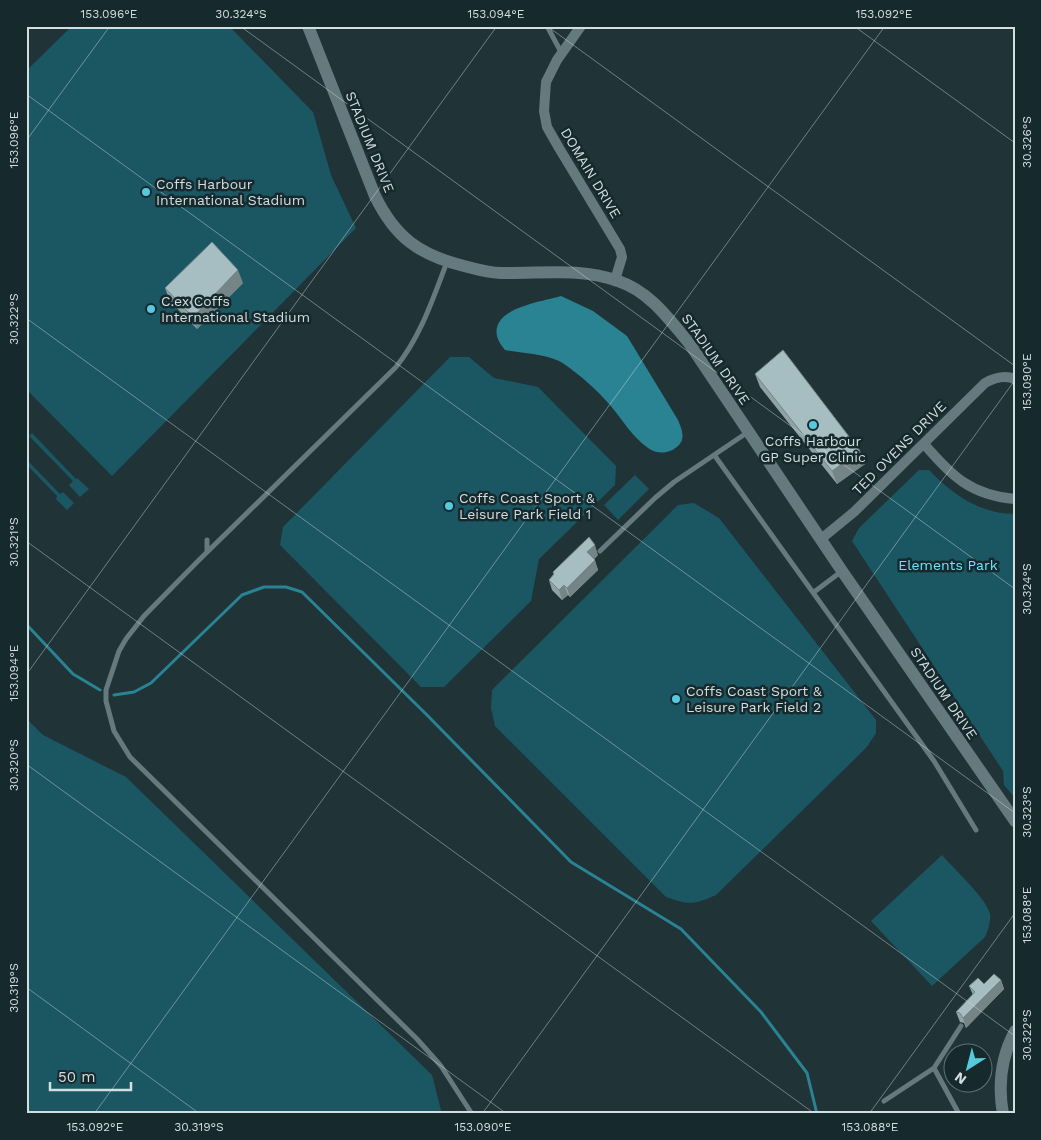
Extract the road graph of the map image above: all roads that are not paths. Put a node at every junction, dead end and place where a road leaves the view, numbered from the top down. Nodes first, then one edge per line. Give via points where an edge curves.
1 (308, 26) edge
2 (547, 26) edge
3 (581, 26) edge
4 (562, 53) junction
5 (447, 262) junction
6 (615, 280) junction
7 (1015, 379) edge
8 (748, 432) junction
9 (924, 444) junction
10 (715, 456) junction
11 (1015, 499) edge
12 (821, 539) junction
13 (208, 540) dead end
14 (600, 551) dead end
15 (206, 553) junction
16 (842, 571) junction
17 (814, 592) junction
18 (1015, 821) edge
19 (976, 830) dead end
20 (962, 1026) edge
21 (1015, 1031) edge
22 (934, 1068) junction
23 (884, 1101) dead end
24 (1000, 1113) edge
25 (472, 1114) edge
26 (959, 1114) edge

1 - 5 main road, STADIUM DRIVE via 384,212 414,245
2 - 4 lane
3 - 4 street, DOMAIN DRIVE
4 - 6 street, DOMAIN DRIVE via 546,82 544,111 547,126 620,249 622,258
5 - 6 main road, STADIUM DRIVE via 499,273 563,272 593,274
5 - 15 lane via 418,333 396,367
6 - 8 main road, STADIUM DRIVE via 646,296 663,312 689,343
7 - 9 street, TED OVENS DRIVE via 996,378 984,383
8 - 10 lane
8 - 12 main road, STADIUM DRIVE
9 - 11 street via 968,486 994,496
9 - 12 street, TED OVENS DRIVE via 854,512
10 - 14 lane via 674,482
10 - 17 lane
12 - 16 main road, STADIUM DRIVE
13 - 15 lane
15 - 25 lane via 135,626 119,652 106,690 114,731 130,756 417,1039 440,1066
16 - 17 lane
16 - 18 main road, STADIUM DRIVE
17 - 19 lane via 934,761
20 - 22 lane
21 - 24 main road via 1003,1064
22 - 23 lane
22 - 26 lane

